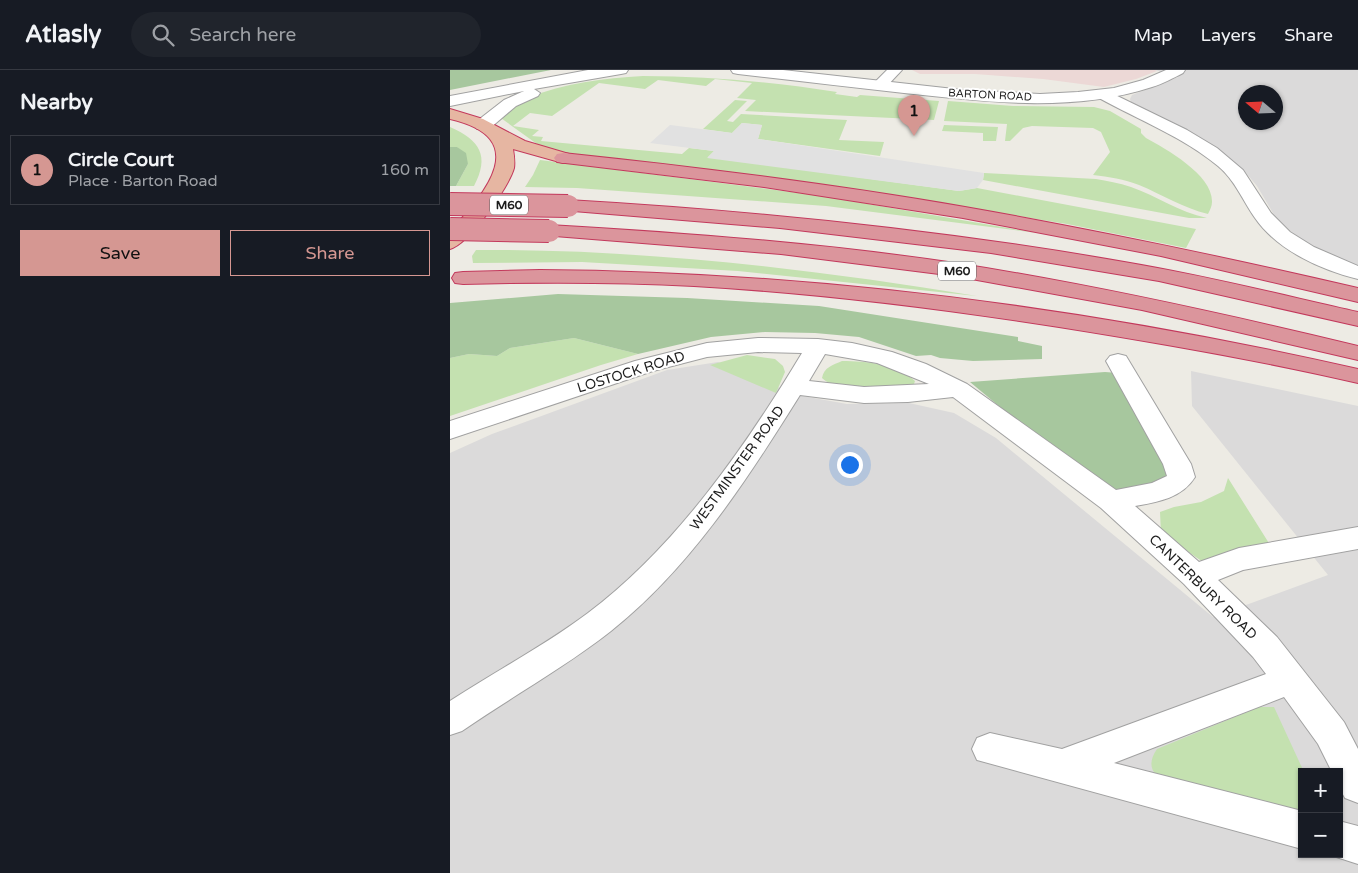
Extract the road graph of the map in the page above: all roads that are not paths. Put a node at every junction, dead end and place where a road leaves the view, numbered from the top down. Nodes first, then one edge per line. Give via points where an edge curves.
1 (621, 70) edge
2 (738, 70) edge
3 (894, 70) edge
4 (1178, 70) edge
5 (596, 73) junction
6 (880, 85) junction
7 (1104, 95) junction
8 (450, 102) edge
9 (450, 114) edge
10 (487, 129) junction
11 (450, 204) edge
12 (450, 229) edge
13 (450, 243) edge
14 (1351, 271) edge
15 (456, 279) edge
16 (1358, 295) edge
17 (1358, 319) edge
18 (818, 346) junction
19 (1358, 353) edge
20 (1118, 361) dead end
21 (1358, 376) edge
22 (795, 387) junction
23 (958, 389) junction
24 (450, 430) edge
25 (1111, 501) junction
26 (1358, 538) edge
27 (1195, 576) junction
28 (1290, 680) junction
29 (450, 720) edge
30 (990, 749) dead end
31 (1062, 766) junction
32 (1358, 786) edge
33 (1298, 829) edge
34 (1343, 841) edge
35 (1358, 845) edge

1 - 5 street
2 - 6 street, BARTON ROAD
3 - 6 street
4 - 7 street, BARTON ROAD via 1136,88
5 - 8 street
5 - 10 street via 518,98 501,109
6 - 7 street, BARTON ROAD via 1011,96 1077,98
7 - 14 street via 1172,128 1224,161 1242,181 1265,219 1276,229 1303,249
9 - 10 highway
10 - 13 highway via 503,145 504,171 478,213
10 - 16 highway via 519,146 563,158 775,184 952,211 1178,253
11 - 17 highway, M60, bridge via 568,206 756,218 915,235 1133,270
12 - 19 highway, M60, bridge via 650,236 877,259 1011,279 1228,322
15 - 21 highway via 564,276 714,281 889,295 1180,339
18 - 22 street, WESTMINSTER ROAD
18 - 23 street, CANTERBURY ROAD via 884,357
18 - 24 street, LOSTOCK ROAD via 758,345 707,350 644,366
20 - 25 street via 1177,464 1181,477 1168,487
22 - 23 street via 864,395
22 - 29 street, WESTMINSTER ROAD via 714,504 668,559 618,607 550,658
23 - 25 street, CANTERBURY ROAD
25 - 27 street, CANTERBURY ROAD
26 - 27 street via 1239,559
27 - 28 street, CANTERBURY ROAD via 1265,647
28 - 31 street
28 - 32 street, CANTERBURY ROAD via 1331,733
30 - 31 street
31 - 33 street
34 - 35 street

